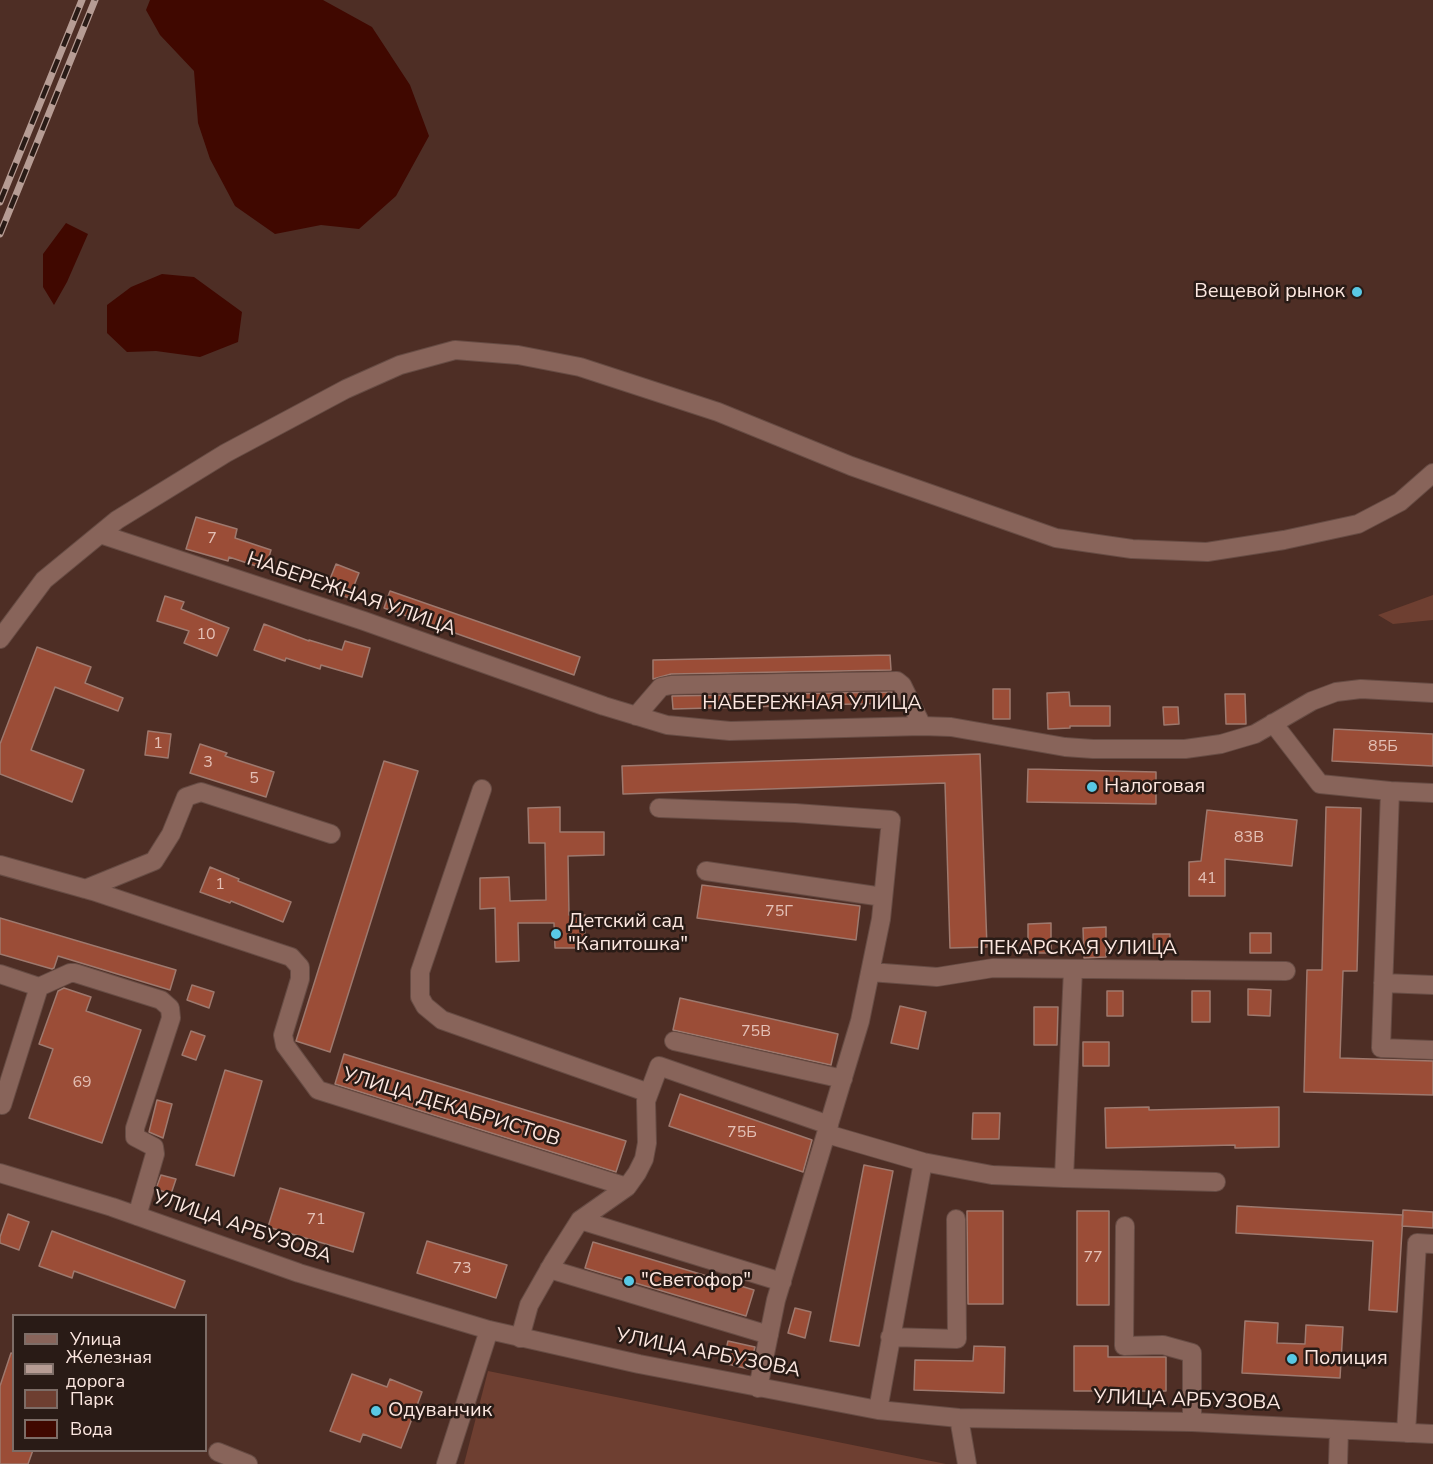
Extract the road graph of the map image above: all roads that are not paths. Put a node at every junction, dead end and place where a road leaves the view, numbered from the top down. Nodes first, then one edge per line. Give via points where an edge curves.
1 (1433, 472) edge
2 (100, 534) junction
3 (0, 639) edge
4 (1433, 693) edge
5 (636, 716) junction
6 (1273, 723) junction
7 (922, 726) junction
8 (482, 789) dead end
9 (1389, 790) junction
10 (1433, 793) edge
11 (659, 808) dead end
12 (331, 834) dead end
13 (0, 865) edge
14 (706, 871) dead end
15 (85, 889) junction
16 (883, 897) junction
17 (1073, 969) junction
18 (1286, 971) dead end
19 (870, 972) junction
20 (0, 974) edge
21 (1383, 983) junction
22 (1433, 985) edge
23 (39, 987) junction
24 (674, 1041) dead end
25 (1433, 1050) edge
26 (843, 1079) junction
27 (649, 1093) junction
28 (2, 1106) dead end
29 (828, 1129) junction
30 (923, 1162) junction
31 (0, 1173) edge
32 (1064, 1178) junction
33 (1216, 1182) dead end
34 (627, 1187) junction
35 (137, 1216) junction
36 (956, 1219) dead end
37 (580, 1220) junction
38 (1125, 1226) dead end
39 (1433, 1244) edge
40 (549, 1269) junction
41 (782, 1282) junction
42 (489, 1330) junction
43 (769, 1335) junction
44 (890, 1337) junction
45 (520, 1338) junction
46 (758, 1388) junction
47 (878, 1410) junction
48 (959, 1418) junction
49 (1192, 1422) junction
50 (1339, 1430) junction
51 (1406, 1433) junction
52 (1433, 1434) edge
53 (218, 1452) dead end
54 (248, 1464) edge
55 (446, 1464) edge
56 (967, 1464) edge
57 (1338, 1464) edge

1 - 2 street via 1400,502 1358,524 1207,552 1132,549 1056,538 851,466 718,412 580,367 518,355 455,350 400,365 346,389 226,453
2 - 3 street via 44,580
2 - 5 street, НАБЕРЕЖНАЯ УЛИЦА
4 - 6 street, НАБЕРЕЖНАЯ УЛИЦА via 1361,689 1336,692
5 - 7 street, НАБЕРЕЖНАЯ УЛИЦА via 667,725 730,731
5 - 7 street via 661,687 671,685 897,681
6 - 7 street, НАБЕРЕЖНАЯ УЛИЦА via 1255,734 1185,749 1065,747 983,731
6 - 9 street via 1320,784
8 - 27 street via 420,972 420,997 442,1020
9 - 10 street
9 - 21 street
11 - 16 street via 891,820
12 - 15 street via 201,792 186,797 171,834 154,861
13 - 15 street, УЛИЦА ДЕКАБРИСТОВ
14 - 16 street
15 - 34 street, УЛИЦА ДЕКАБРИСТОВ via 291,957 300,967 300,979 283,1035 285,1045 318,1090
16 - 19 street
17 - 18 street, ПЕКАРСКАЯ УЛИЦА
17 - 19 street, ПЕКАРСКАЯ УЛИЦА via 993,968 937,977
17 - 32 street
19 - 26 street
20 - 23 street
21 - 22 street
21 - 25 street via 1381,1048
23 - 28 street
23 - 35 street via 75,973 161,1000 170,1008 171,1018 135,1128 135,1137 154,1147 155,1154
24 - 26 street
26 - 29 street
27 - 29 street via 660,1066
27 - 34 street via 644,1159
29 - 30 street
29 - 41 street
30 - 32 street via 993,1175
30 - 44 street
31 - 35 street, УЛИЦА АРБУЗОВА
32 - 33 street
34 - 37 street
35 - 42 street, УЛИЦА АРБУЗОВА via 299,1273
36 - 44 street via 957,1339
37 - 40 street
37 - 41 street
38 - 49 street via 1124,1346 1163,1345 1192,1353
39 - 51 street via 1417,1243
40 - 43 street
40 - 45 street via 529,1305
41 - 43 street
42 - 45 street, УЛИЦА АРБУЗОВА
42 - 55 street
43 - 46 street
44 - 47 street
45 - 46 street, УЛИЦА АРБУЗОВА
46 - 47 street, УЛИЦА АРБУЗОВА
47 - 48 street, УЛИЦА АРБУЗОВА
48 - 49 street, УЛИЦА АРБУЗОВА
48 - 56 street
49 - 50 street, УЛИЦА АРБУЗОВА
50 - 51 street, УЛИЦА АРБУЗОВА
50 - 57 street
51 - 52 street, УЛИЦА АРБУЗОВА
53 - 54 street

